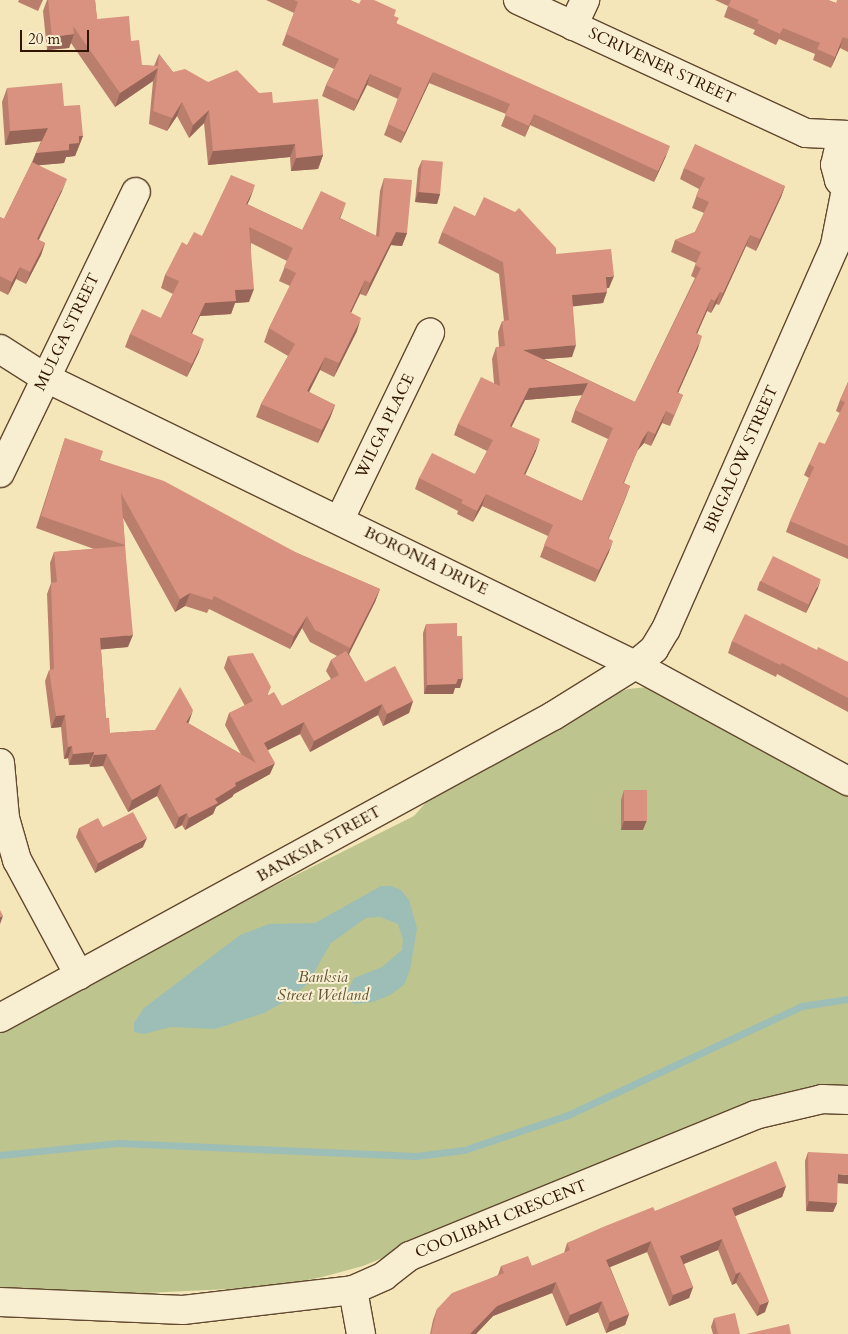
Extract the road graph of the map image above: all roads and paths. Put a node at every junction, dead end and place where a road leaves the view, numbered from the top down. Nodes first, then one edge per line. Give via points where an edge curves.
1 (518, 0) edge
2 (585, 0) edge
3 (573, 26) junction
4 (806, 133) junction
5 (848, 136) edge
6 (843, 181) edge
7 (136, 192) dead end
8 (841, 235) edge
9 (430, 333) dead end
10 (0, 349) edge
11 (44, 377) junction
12 (0, 473) edge
13 (340, 519) junction
14 (635, 665) junction
15 (0, 763) edge
16 (848, 781) edge
17 (79, 975) junction
18 (0, 1018) edge
19 (848, 1100) edge
20 (353, 1290) junction
21 (0, 1302) edge
22 (361, 1334) edge

1 - 3 street, SCRIVENER STREET
2 - 3 street
3 - 4 street, SCRIVENER STREET
4 - 5 street, SCRIVENER STREET
4 - 6 street, SCRIVENER STREET
5 - 6 street, BRIGALOW STREET via 839,148
6 - 8 street, BRIGALOW STREET
7 - 11 street, MULGA STREET
8 - 14 street, BRIGALOW STREET via 666,629 654,649
9 - 13 street, WILGA PLACE
10 - 11 street, BORONIA DRIVE
11 - 12 street, MULGA STREET
11 - 13 street, BORONIA DRIVE
13 - 14 street, BORONIA DRIVE
14 - 16 street, BORONIA DRIVE
14 - 17 street, BANKSIA STREET via 553,716
15 - 17 street via 5,818 16,860
17 - 18 street, BANKSIA STREET
19 - 20 street, COOLIBAH CRESCENT via 822,1099 756,1115 410,1256 384,1276
20 - 21 street, COOLIBAH CRESCENT via 183,1310
20 - 22 street

